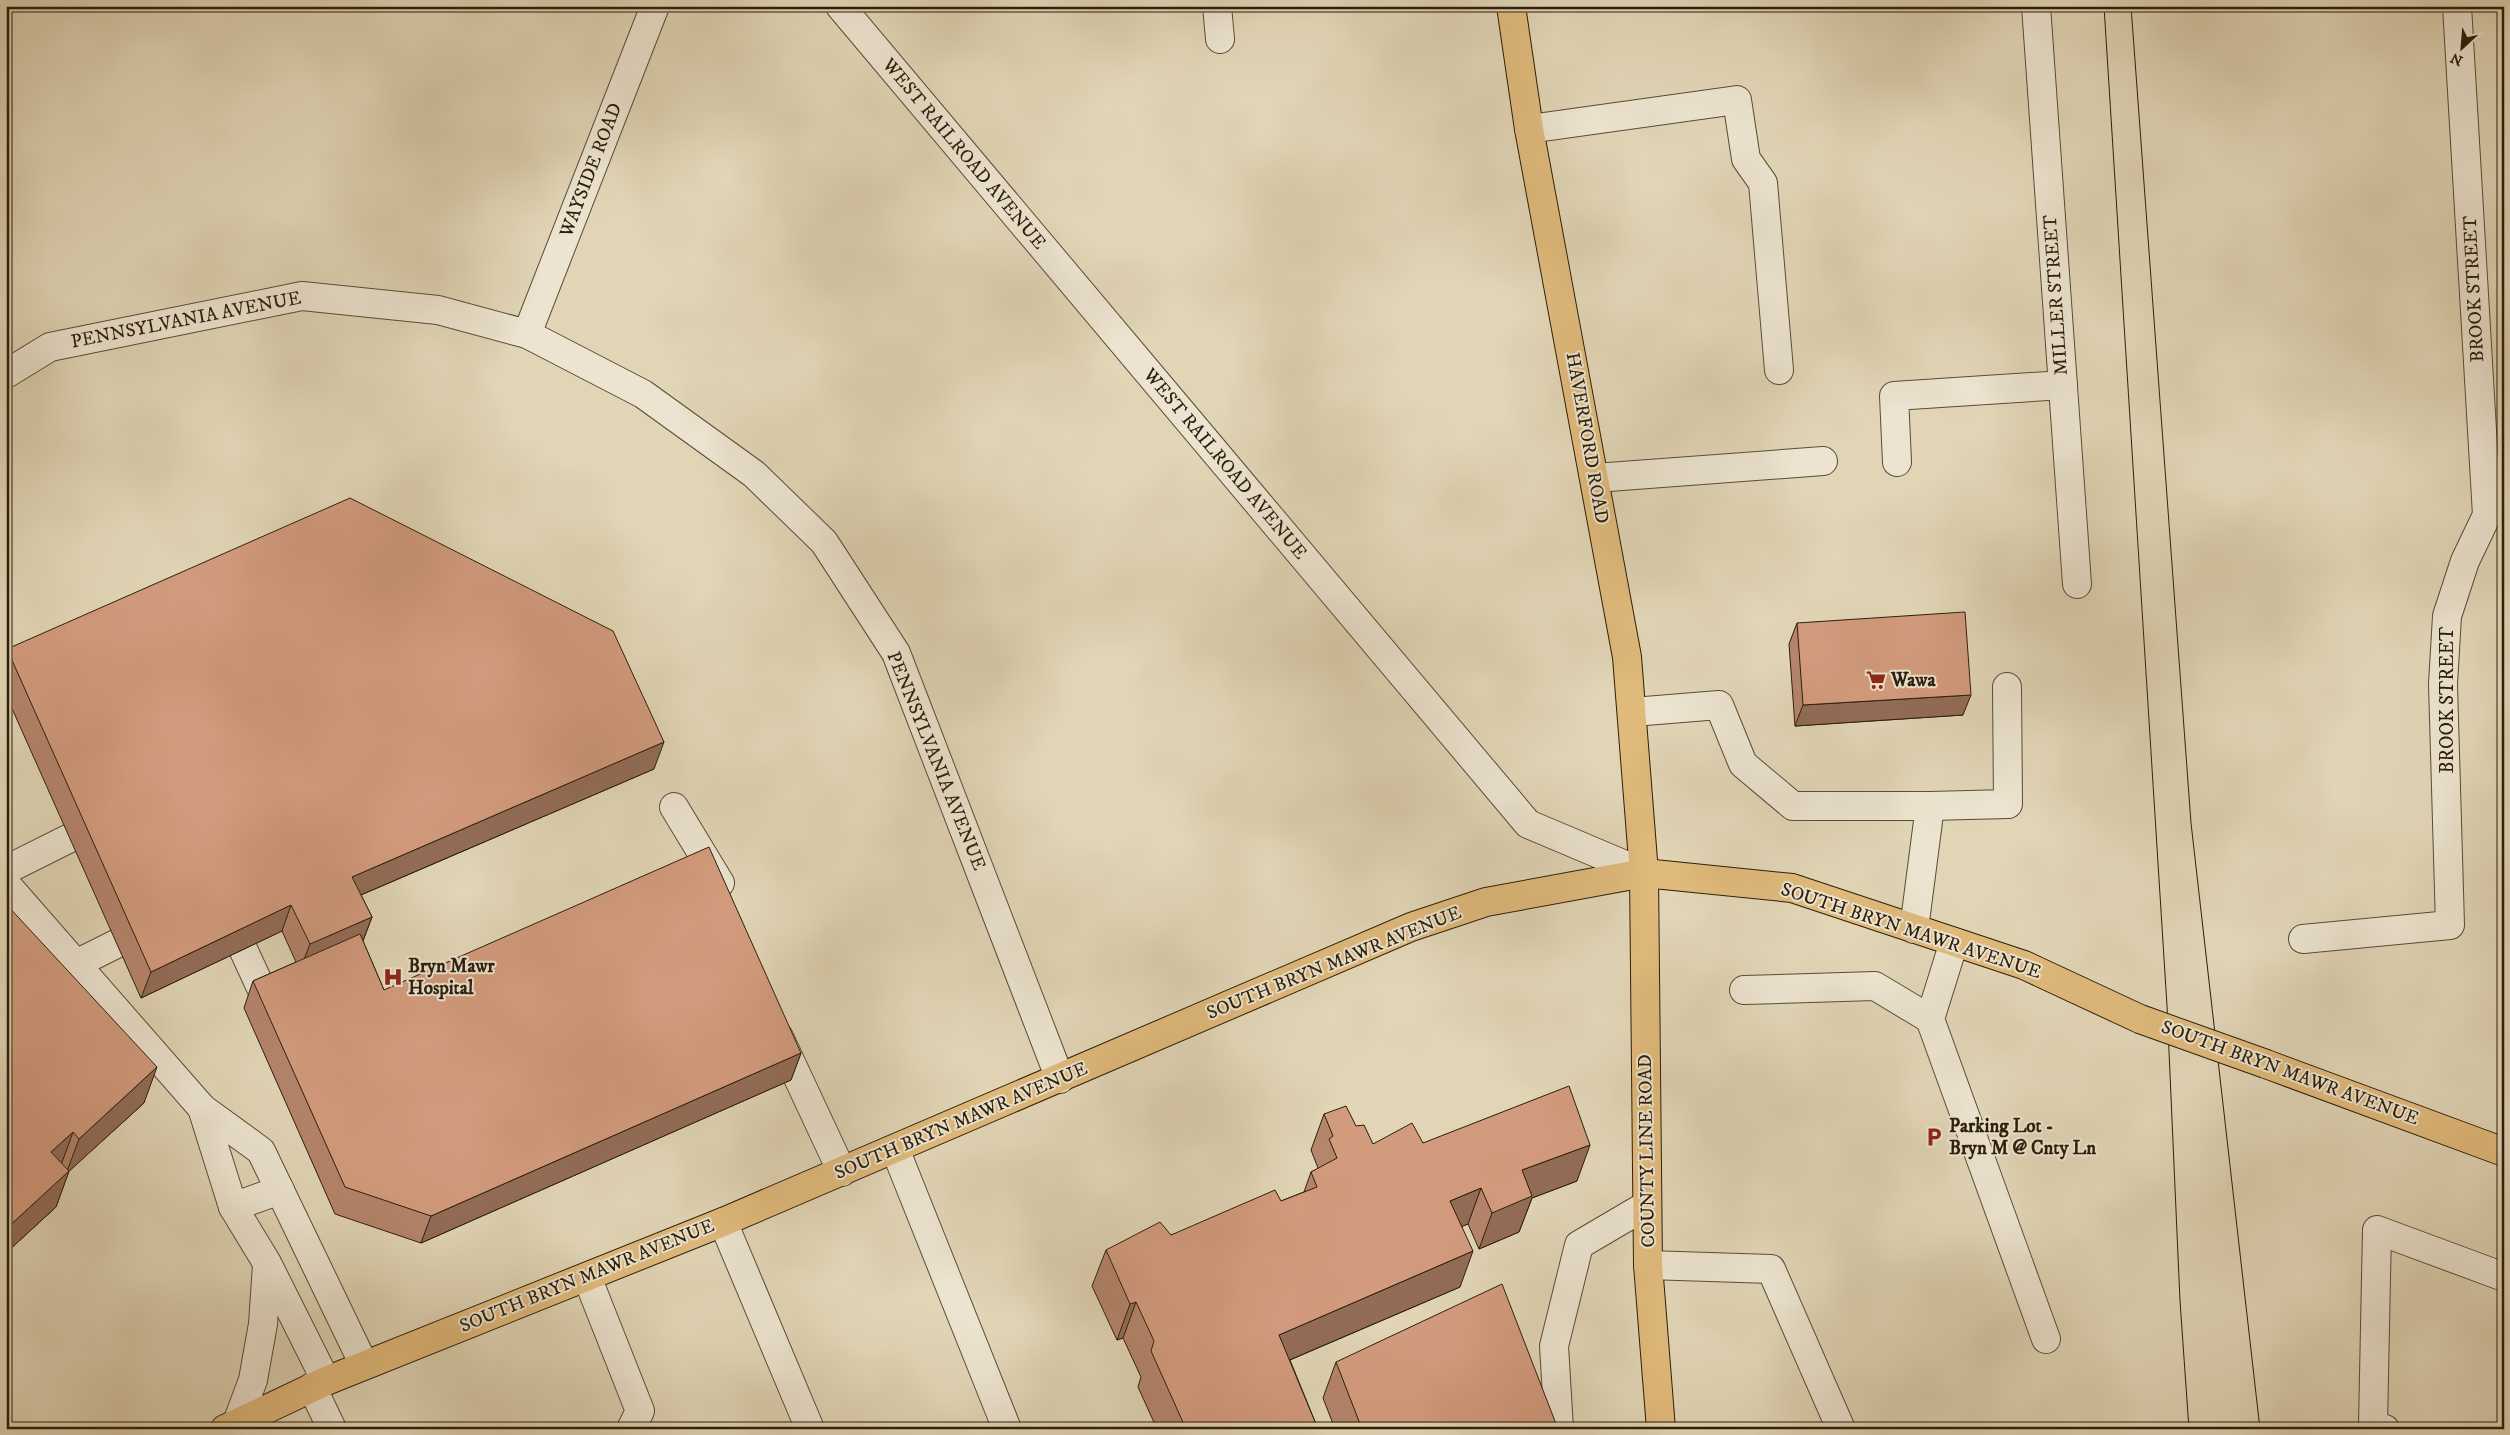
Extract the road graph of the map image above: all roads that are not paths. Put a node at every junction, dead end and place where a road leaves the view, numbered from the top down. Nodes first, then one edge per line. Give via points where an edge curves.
1 (655, 6) edge
2 (840, 6) edge
3 (1217, 6) edge
4 (1511, 6) edge
5 (2036, 6) edge
6 (2457, 6) edge
7 (1220, 39) dead end
8 (1529, 129) junction
9 (527, 334) junction
10 (1779, 370) dead end
11 (6, 374) edge
12 (2063, 385) junction
13 (1823, 461) dead end
14 (1897, 462) dead end
15 (1595, 478) junction
16 (2077, 584) dead end
17 (2007, 686) dead end
18 (1633, 712) junction
19 (1930, 806) junction
20 (674, 807) dead end
21 (70, 838) dead end
22 (6, 870) edge
23 (1644, 873) junction
24 (6, 884) edge
25 (729, 906) edge
26 (1914, 929) junction
27 (2303, 939) dead end
28 (1954, 942) junction
29 (118, 943) dead end
30 (243, 950) edge
31 (76, 964) junction
32 (261, 988) edge
33 (1744, 990) dead end
34 (771, 1016) edge
35 (1930, 1019) junction
36 (1060, 1079) junction
37 (202, 1108) junction
38 (895, 1149) junction
39 (2504, 1152) edge
40 (842, 1172) junction
41 (280, 1190) junction
42 (1648, 1205) junction
43 (233, 1207) junction
44 (723, 1222) junction
45 (267, 1263) junction
46 (1648, 1265) junction
47 (588, 1277) junction
48 (2504, 1278) edge
49 (2046, 1338) dead end
50 (364, 1365) junction
51 (319, 1384) junction
52 (231, 1426) edge
53 (998, 1426) edge
54 (332, 1429) edge
55 (631, 1429) edge
56 (810, 1429) edge
57 (1560, 1429) edge
58 (1661, 1429) edge
59 (1841, 1429) edge
60 (2385, 1429) edge

1 - 9 street, WAYSIDE ROAD
2 - 23 street, WEST RAILROAD AVENUE via 1528,824
3 - 7 street
4 - 8 main road, HAVERFORD ROAD
5 - 12 street, MILLER STREET
6 - 27 street, BROOK STREET via 2487,515 2464,561 2447,616 2443,684 2450,925
8 - 10 street via 1737,100 1746,159 1763,183
8 - 15 main road, HAVERFORD ROAD
9 - 11 street, PENNSYLVANIA AVENUE via 438,310 302,296 50,346
9 - 36 street, PENNSYLVANIA AVENUE via 643,394 754,474 824,542 896,653
12 - 14 street via 1894,396
12 - 16 street, MILLER STREET
13 - 15 street
15 - 18 main road, HAVERFORD ROAD via 1627,658
17 - 19 street via 2008,804
18 - 19 street via 1719,705 1743,764 1793,806
18 - 23 main road, HAVERFORD ROAD
19 - 26 street
20 - 25 street via 722,887
21 - 22 street
23 - 26 main road, SOUTH BRYN MAWR AVENUE via 1792,888
23 - 36 main road, SOUTH BRYN MAWR AVENUE via 1486,902 1411,927
23 - 42 main road, COUNTY LINE ROAD
24 - 31 street
26 - 28 main road, SOUTH BRYN MAWR AVENUE
28 - 35 street
28 - 39 main road, SOUTH BRYN MAWR AVENUE, bridge via 2024,965 2140,1019
29 - 31 street
30 - 32 street
31 - 37 street
33 - 35 street via 1875,986
34 - 40 street
35 - 49 street
36 - 38 main road, SOUTH BRYN MAWR AVENUE
37 - 41 street via 261,1151
37 - 43 street
38 - 40 main road, SOUTH BRYN MAWR AVENUE
38 - 53 street
40 - 44 main road, SOUTH BRYN MAWR AVENUE
41 - 43 street
41 - 50 street
42 - 46 main road, COUNTY LINE ROAD
42 - 57 street via 1580,1245 1554,1346
43 - 45 street
44 - 47 main road, SOUTH BRYN MAWR AVENUE
44 - 56 street
45 - 51 street
45 - 52 street via 264,1324 253,1380
46 - 58 main road, COUNTY LINE ROAD
46 - 59 street via 1771,1269
47 - 50 main road, SOUTH BRYN MAWR AVENUE
47 - 55 street via 640,1411
48 - 60 street via 2377,1230 2373,1425
50 - 51 main road, SOUTH BRYN MAWR AVENUE
51 - 52 main road, SOUTH BRYN MAWR AVENUE
51 - 54 street

